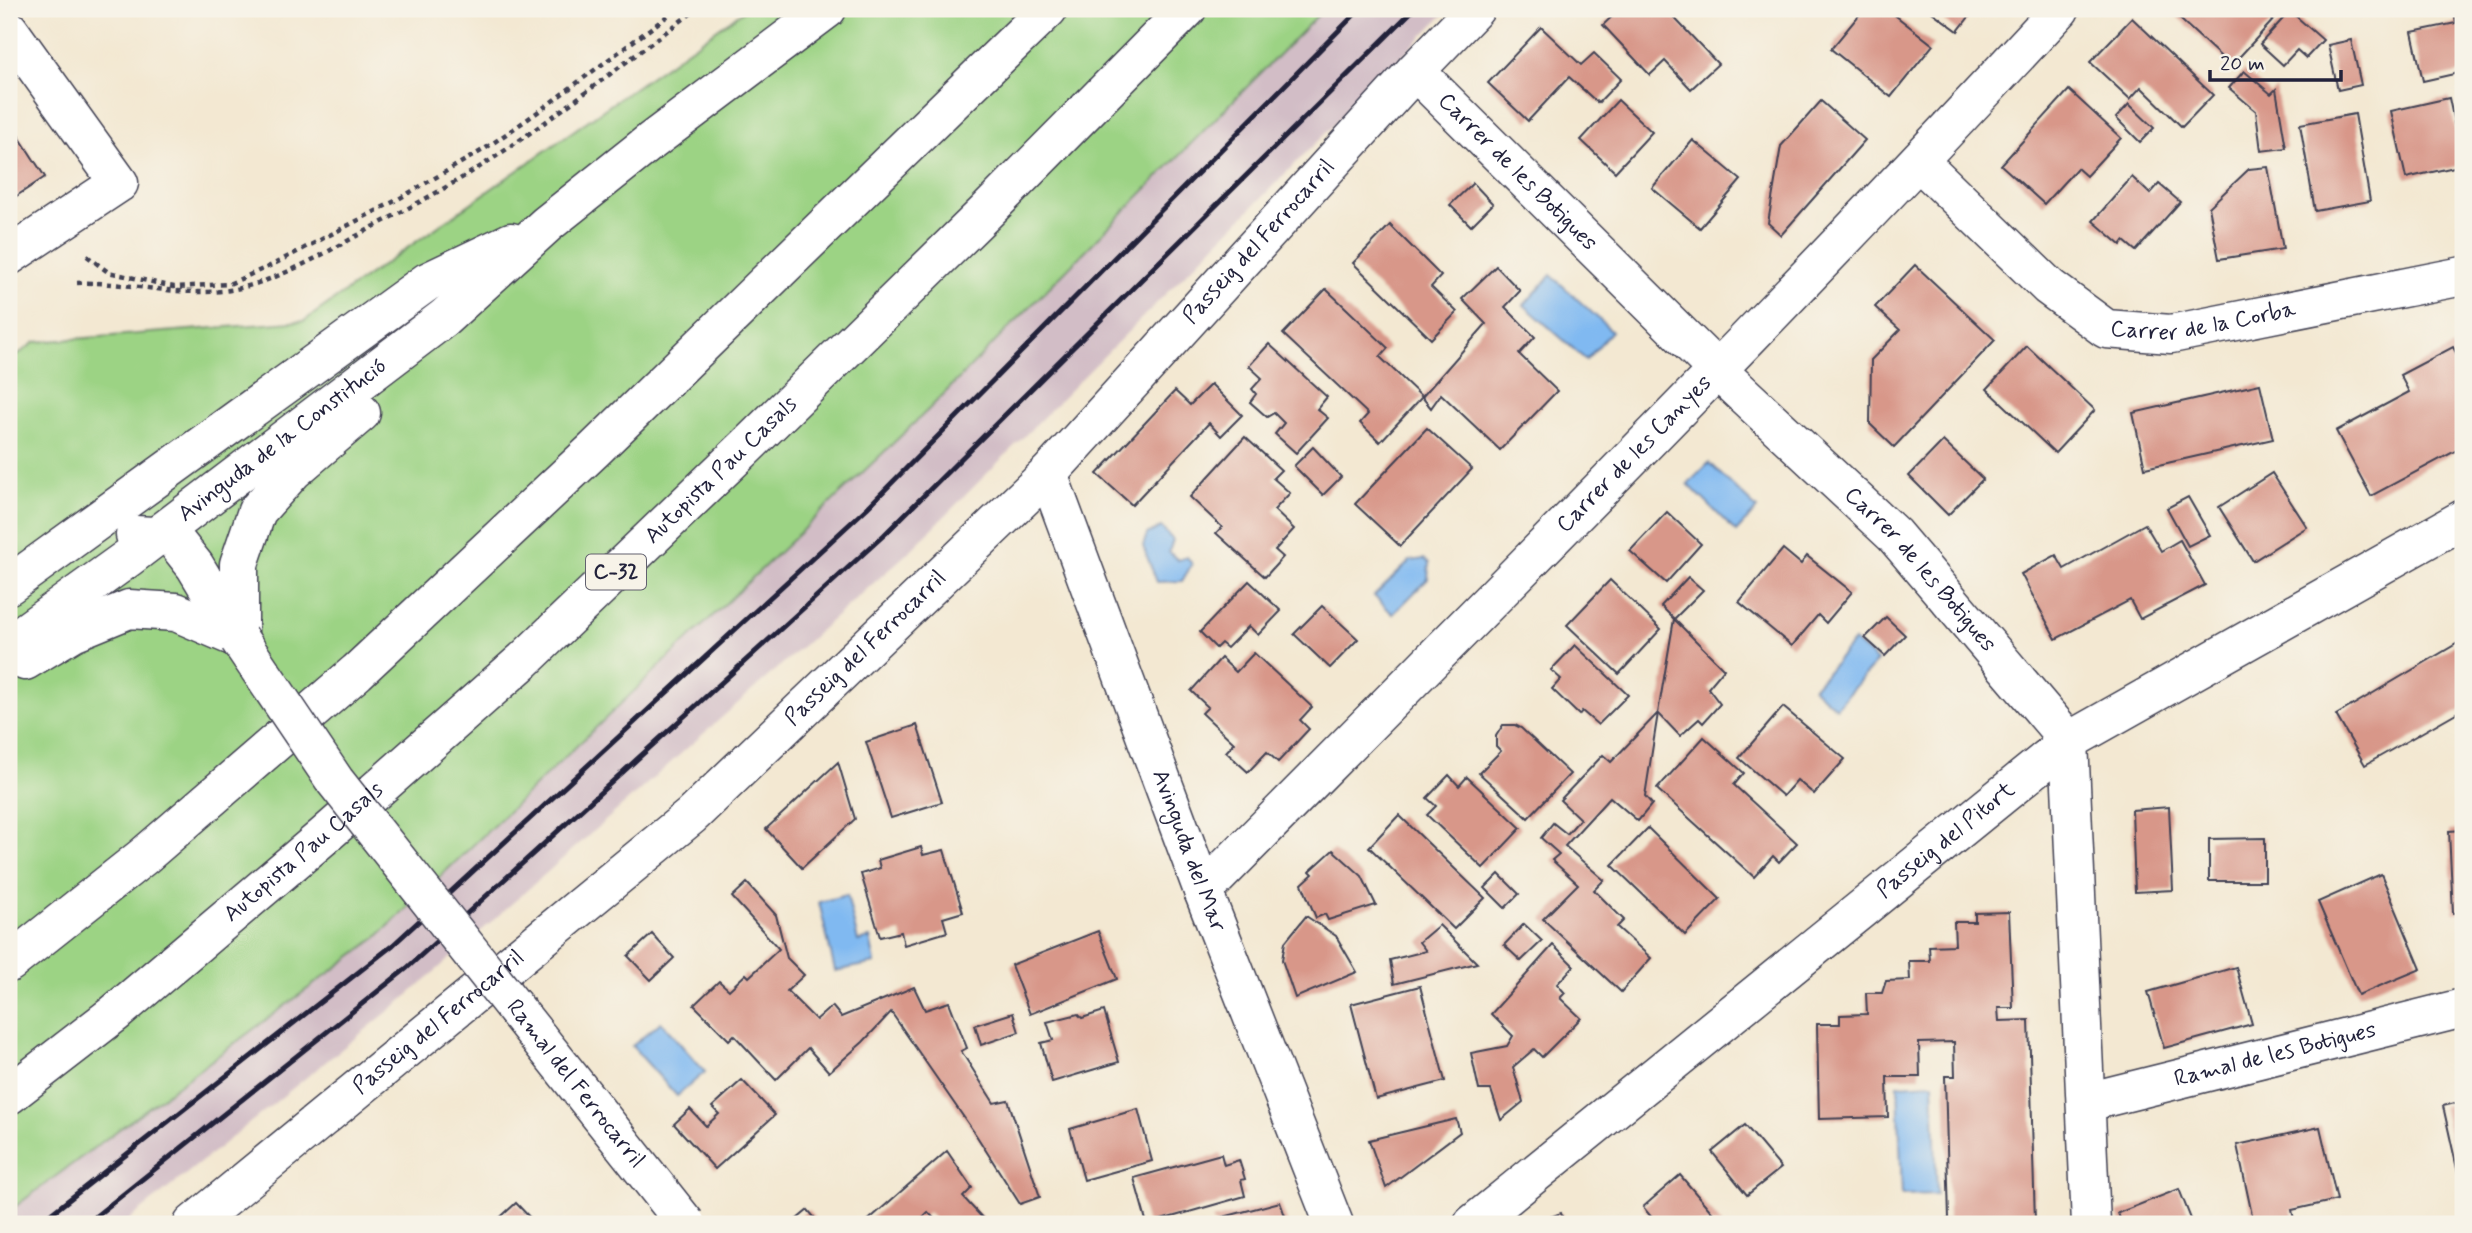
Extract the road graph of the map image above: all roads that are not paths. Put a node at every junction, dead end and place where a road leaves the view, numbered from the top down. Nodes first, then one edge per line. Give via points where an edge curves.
1 (827, 9) edge
2 (1048, 9) edge
3 (1187, 9) edge
4 (1475, 9) edge
5 (2060, 9) edge
6 (9, 30) edge
7 (1415, 71) junction
8 (1919, 162) junction
9 (547, 224) junction
10 (9, 256) edge
11 (2463, 276) edge
12 (444, 318) junction
13 (1718, 370) junction
14 (1048, 474) junction
15 (2463, 519) edge
16 (155, 537) junction
17 (9, 585) edge
18 (9, 605) edge
19 (239, 639) junction
20 (9, 644) edge
21 (9, 671) edge
22 (2068, 741) junction
23 (1203, 891) junction
24 (9, 963) edge
25 (2463, 1008) edge
26 (9, 1095) edge
27 (2087, 1102) junction
28 (192, 1224) edge
29 (686, 1224) edge
30 (1334, 1224) edge
31 (1473, 1224) edge
32 (2091, 1224) edge

1 - 9 main road, Avinguda de la Constitució
2 - 24 main road via 594,450 357,672 144,856
3 - 26 main road, Autopista Pau Casals / C-32 via 986,212 524,660 124,1005
4 - 7 main road, Passeig del Ferrocarril
5 - 8 main road, Carrer de les Canyes
6 - 10 main road via 119,183
7 - 13 main road, Carrer de les Botigues
7 - 14 main road, Passeig del Ferrocarril
8 - 11 main road, Carrer de la Corba via 2049,287 2106,329 2171,334
8 - 13 main road, Carrer de les Canyes
9 - 12 main road, Avinguda de la Constitució
9 - 17 main road, Avinguda de la Constitució via 427,282
12 - 16 main road, Avinguda de la Constitució
12 - 19 main road via 405,369 293,471 257,511 239,564
13 - 22 main road, Carrer de les Botigues via 1894,535
13 - 23 main road, Carrer de les Canyes
14 - 23 main road, Avinguda del Mar
14 - 28 main road, Passeig del Ferrocarril via 691,816
15 - 22 main road, Passeig del Pitort
16 - 18 main road via 111,532
16 - 19 main road, Ramal del Ferrocarril via 172,537
16 - 20 main road, Avinguda de la Constitució
19 - 21 main road via 176,612 129,609 73,632
19 - 29 main road, Ramal del Ferrocarril, bridge via 335,781
22 - 27 main road
22 - 31 main road, Passeig del Pitort
23 - 30 main road, Avinguda del Mar
25 - 27 main road, Ramal de les Botigues
27 - 32 main road

